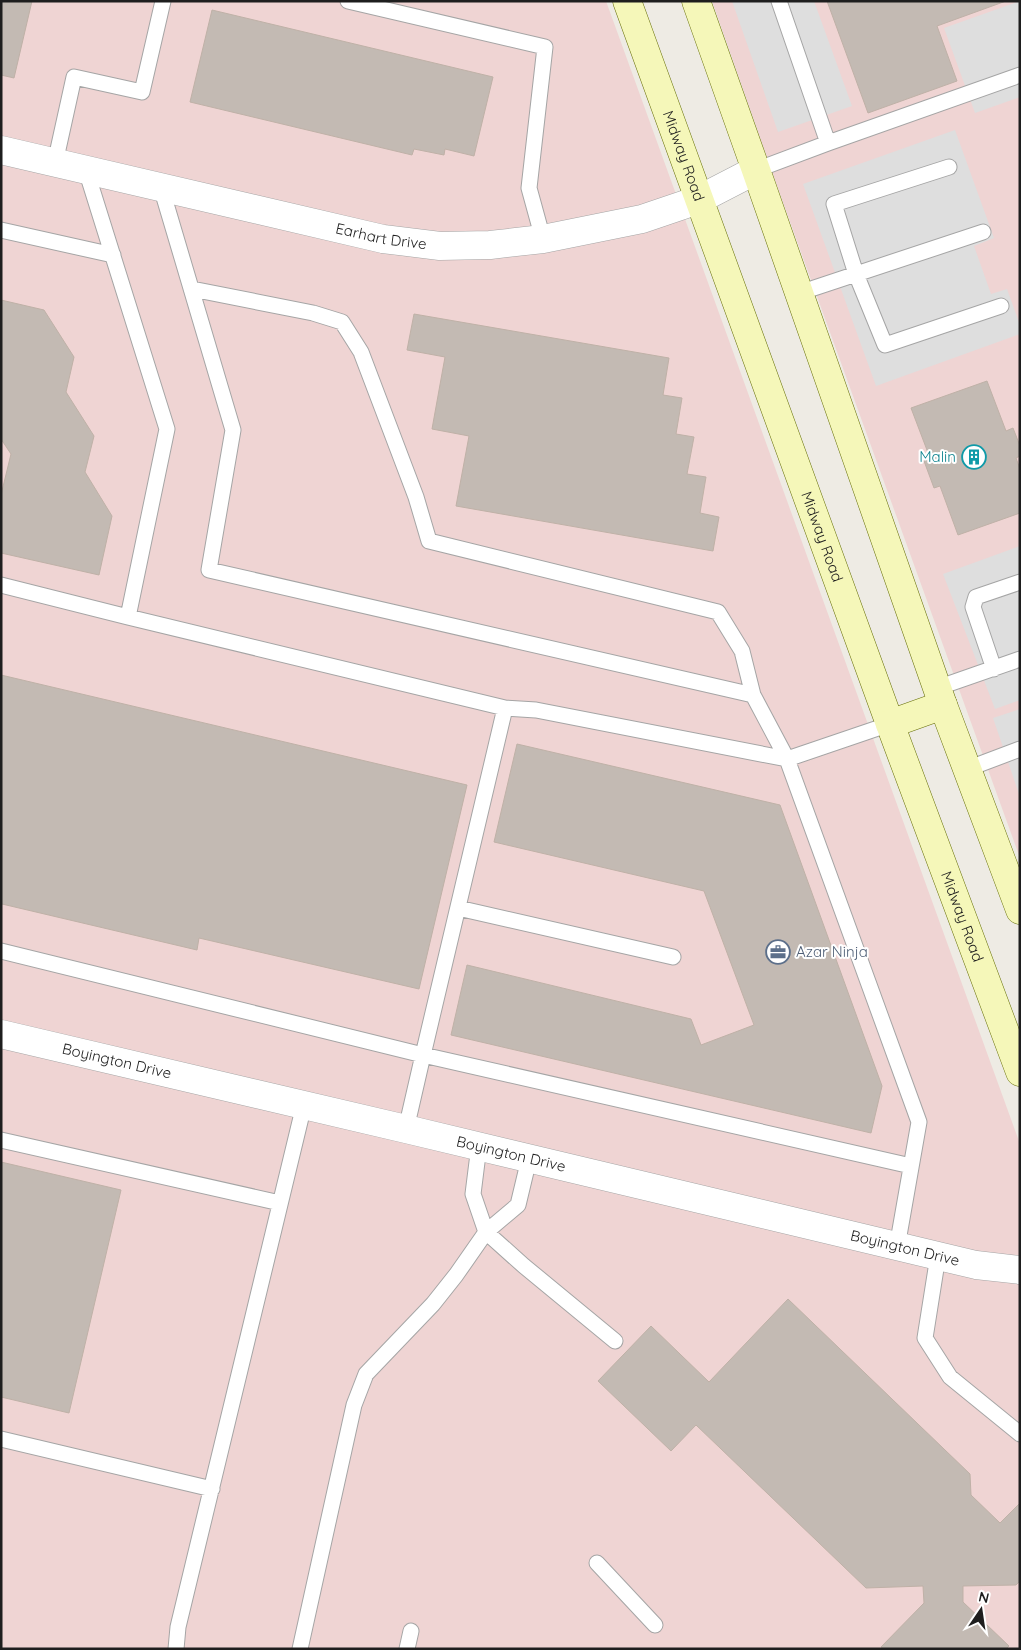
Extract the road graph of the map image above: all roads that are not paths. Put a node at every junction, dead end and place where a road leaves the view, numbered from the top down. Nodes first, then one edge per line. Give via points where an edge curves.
1 (163, 1) edge
2 (348, 1) edge
3 (627, 1) edge
4 (696, 1) edge
5 (779, 1) edge
6 (1020, 76) edge
7 (828, 143) junction
8 (1, 150) edge
9 (55, 163) junction
10 (949, 167) dead end
11 (86, 170) junction
12 (756, 170) junction
13 (161, 187) junction
14 (698, 200) junction
15 (1, 230) edge
16 (984, 232) dead end
17 (543, 239) junction
18 (113, 255) junction
19 (856, 274) junction
20 (192, 290) junction
21 (799, 293) junction
22 (1001, 306) dead end
23 (1020, 582) edge
24 (1, 584) edge
25 (128, 617) junction
26 (1020, 659) edge
27 (994, 668) junction
28 (752, 695) junction
29 (940, 696) junction
30 (506, 708) junction
31 (890, 724) junction
32 (1020, 748) edge
33 (787, 759) junction
34 (967, 768) junction
35 (458, 908) junction
36 (1020, 910) edge
37 (1, 951) edge
38 (673, 957) dead end
39 (1, 1034) edge
40 (422, 1055) junction
41 (1020, 1072) edge
42 (304, 1105) junction
43 (406, 1129) junction
44 (1, 1140) edge
45 (479, 1146) junction
46 (529, 1158) junction
47 (911, 1166) junction
48 (280, 1203) junction
49 (486, 1232) junction
50 (897, 1247) junction
51 (938, 1256) junction
52 (1020, 1270) edge
53 (615, 1341) dead end
54 (1020, 1434) edge
55 (1, 1439) edge
56 (212, 1489) junction
57 (597, 1563) dead end
58 (655, 1625) dead end
59 (411, 1631) dead end
60 (176, 1649) edge
61 (300, 1649) edge
62 (407, 1649) edge

1 - 9 lane via 142,92 74,76
2 - 17 lane via 545,47 529,188
3 - 14 main road, Midway Road
4 - 12 main road
5 - 7 lane
6 - 7 lane
7 - 12 lane
8 - 9 street, Earhart Drive
9 - 11 street, Earhart Drive
10 - 19 lane via 834,204
11 - 13 street, Earhart Drive
11 - 18 lane
12 - 14 street, Earhart Drive
12 - 21 main road
13 - 17 street, Earhart Drive via 383,239 440,246
13 - 20 lane
14 - 17 street, Earhart Drive via 642,219
14 - 31 main road, Midway Road
15 - 18 lane
16 - 19 lane
18 - 25 lane via 167,429
19 - 21 lane
19 - 22 lane via 885,345
20 - 28 lane via 313,313 342,322 361,352 416,497 429,541 718,612 742,652
20 - 28 lane via 233,430 209,570
21 - 29 main road
23 - 27 lane via 976,597 974,602
24 - 25 lane
25 - 30 lane
26 - 27 lane
27 - 29 lane
28 - 33 lane
29 - 31 main road
29 - 34 main road
30 - 33 lane via 536,710
30 - 35 lane
31 - 33 lane
31 - 41 main road, Midway Road
32 - 34 lane
33 - 47 lane via 919,1122
34 - 36 main road
35 - 38 lane
35 - 40 lane
37 - 40 lane
39 - 42 street, Boyington Drive
40 - 43 lane
40 - 47 lane
42 - 43 street, Boyington Drive
42 - 48 lane
43 - 45 street, Boyington Drive
44 - 48 lane
45 - 46 street, Boyington Drive
45 - 49 lane via 474,1194
46 - 49 lane via 518,1204
46 - 50 street, Boyington Drive
47 - 50 lane
48 - 56 lane
49 - 53 lane
49 - 61 lane via 433,1304 366,1374 354,1406
50 - 51 street, Boyington Drive
51 - 52 street, Boyington Drive via 993,1268
51 - 54 lane via 925,1338 950,1377
55 - 56 lane
56 - 60 lane via 178,1627
57 - 58 lane
59 - 62 lane

